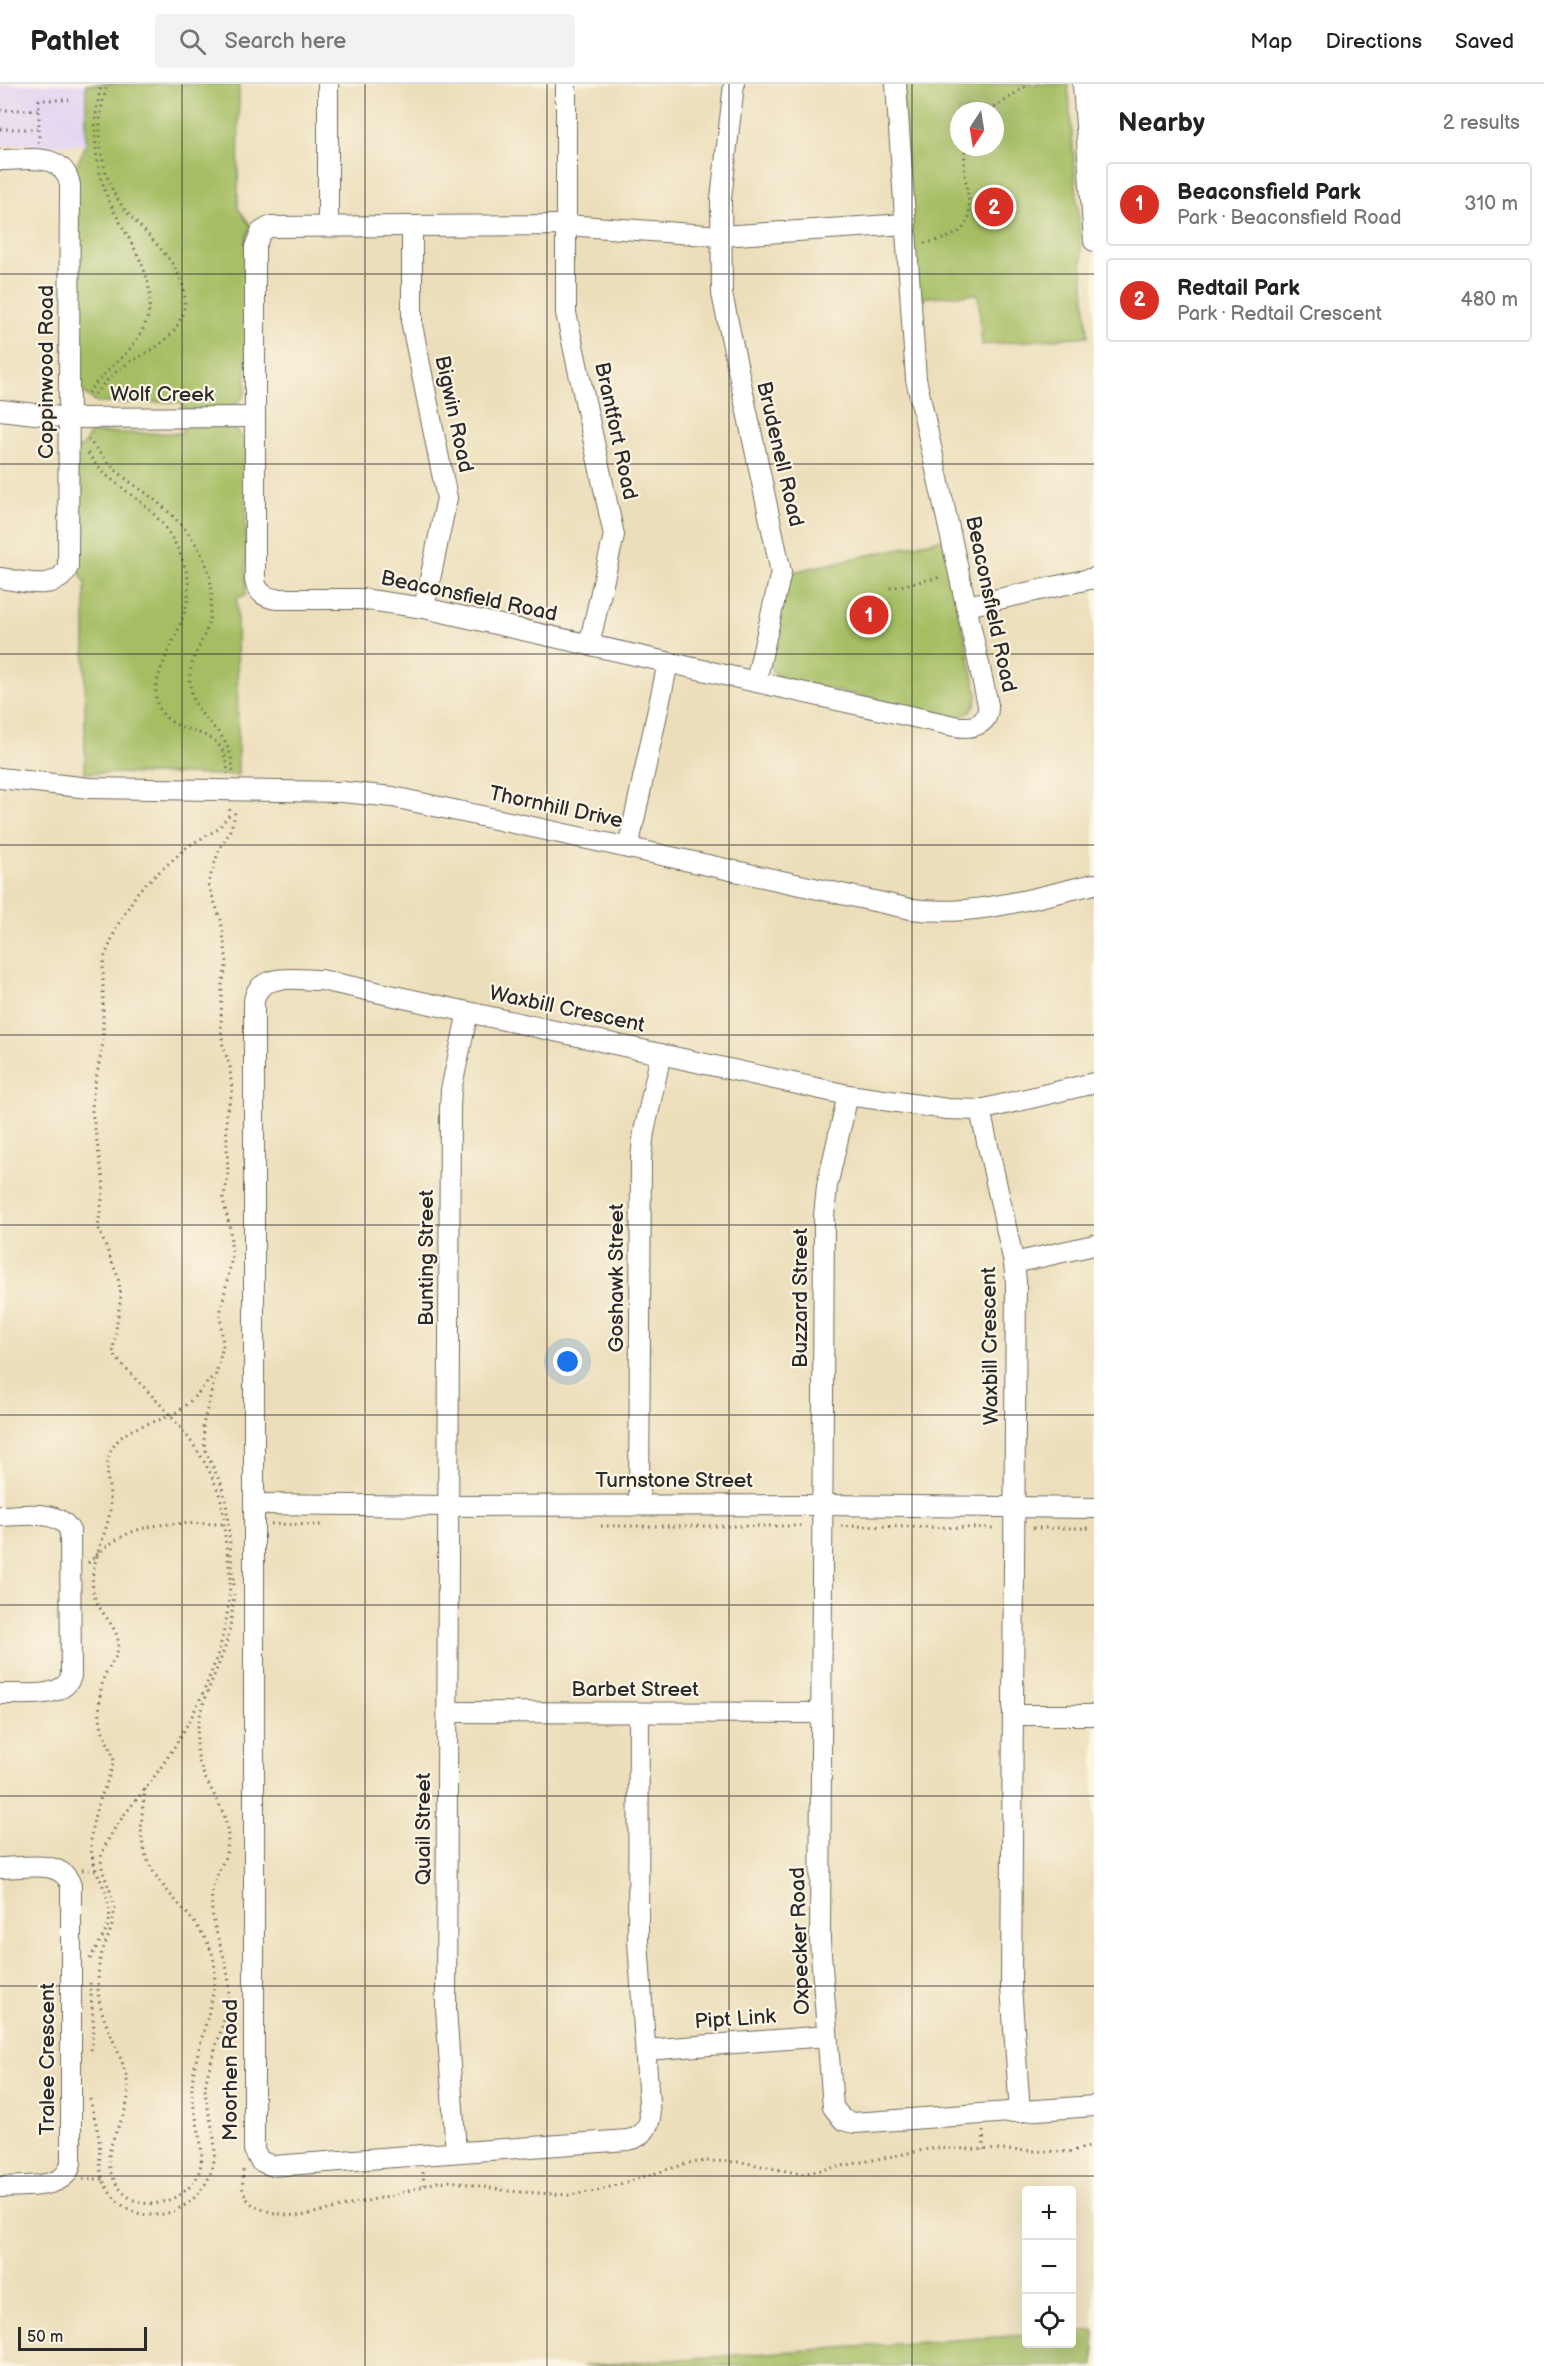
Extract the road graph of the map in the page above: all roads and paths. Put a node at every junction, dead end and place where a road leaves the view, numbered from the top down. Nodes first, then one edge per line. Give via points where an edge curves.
1 (102, 84) edge
2 (108, 84) edge
3 (328, 84) edge
4 (566, 84) edge
5 (734, 84) edge
6 (896, 84) edge
7 (1029, 84) edge
8 (1083, 84) edge
9 (69, 100) dead end
10 (1002, 102) edge
11 (0, 110) edge
12 (39, 110) junction
13 (0, 129) edge
14 (39, 129) junction
15 (966, 156) edge
16 (0, 160) edge
17 (39, 160) junction
18 (906, 224) junction
19 (566, 225) junction
20 (328, 226) junction
21 (412, 227) junction
22 (721, 236) junction
23 (1094, 241) edge
24 (907, 246) junction
25 (0, 411) edge
26 (254, 417) junction
27 (81, 422) junction
28 (86, 450) dead end
29 (960, 573) junction
30 (0, 578) edge
31 (1094, 578) edge
32 (890, 588) dead end
33 (967, 606) junction
34 (424, 608) junction
35 (589, 645) junction
36 (668, 663) junction
37 (756, 681) junction
38 (0, 778) edge
39 (231, 790) junction
40 (628, 848) junction
41 (1094, 884) edge
42 (468, 1012) junction
43 (662, 1054) junction
44 (1094, 1083) edge
45 (848, 1095) junction
46 (980, 1110) junction
47 (1094, 1245) edge
48 (1014, 1263) junction
49 (214, 1375) junction
50 (170, 1415) junction
51 (255, 1504) junction
52 (639, 1504) junction
53 (823, 1505) junction
54 (450, 1506) junction
55 (1014, 1507) junction
56 (1094, 1508) edge
57 (0, 1516) edge
58 (223, 1524) junction
59 (229, 1524) junction
60 (255, 1524) junction
61 (335, 1525) dead end
62 (601, 1526) dead end
63 (822, 1526) junction
64 (1014, 1528) junction
65 (1094, 1528) edge
66 (98, 1552) junction
67 (71, 1578) junction
68 (0, 1694) edge
69 (448, 1712) junction
70 (639, 1713) junction
71 (821, 1713) junction
72 (1013, 1715) junction
73 (1094, 1715) edge
74 (145, 1789) junction
75 (0, 1868) edge
76 (89, 1963) dead end
77 (90, 1980) dead end
78 (827, 2036) junction
79 (646, 2049) junction
80 (89, 2060) dead end
81 (90, 2096) dead end
82 (1094, 2106) edge
83 (1020, 2112) junction
84 (1094, 2146) edge
85 (456, 2152) junction
86 (243, 2162) dead end
87 (0, 2187) edge

1 - 27 path via 96,121 100,169 106,194 144,267 151,307 144,329 126,354 104,373 83,400
2 - 27 path via 99,119 106,170 120,202 181,279 184,310 164,343 126,364 102,384 87,404
3 - 20 street
4 - 19 street, Brantfort Road
5 - 22 street, Brudenell Road via 721,199
6 - 18 street
7 - 10 path
8 - 23 street
9 - 12 path via 39,100
11 - 12 path
12 - 14 path
13 - 14 path
14 - 17 path
15 - 24 path via 970,205 963,230 951,238
16 - 17 street, Coppinwood Road
17 - 27 street, Coppinwood Road via 57,163 68,174 70,185
18 - 22 street, Beaconsfield Road
18 - 24 street, Beaconsfield Road
19 - 21 street, Beaconsfield Road
19 - 22 street, Beaconsfield Road
19 - 35 street, Brantfort Road via 566,313 614,535
20 - 21 street, Beaconsfield Road
20 - 26 street, Beaconsfield Road via 273,226 258,237
21 - 34 street, Bigwin Road via 414,336 447,498
22 - 37 street, Brudenell Road via 722,294 728,331 781,572
24 - 29 street, Beaconsfield Road via 916,379
25 - 27 street, Wolf Creek
26 - 27 street, Wolf Creek
26 - 34 street, Beaconsfield Road via 255,580 262,595 276,599 372,600
27 - 30 street, Coppinwood Road via 64,574 44,584
27 - 39 path via 105,460 167,511 194,540 205,560 212,593 208,624 191,660 190,686 202,715 222,735 232,753
28 - 39 path via 110,480 155,514 178,550 187,576 188,597 174,643 159,671 155,691 158,706 167,718 184,729 220,745
29 - 32 path
29 - 33 street, Beaconsfield Road
31 - 33 street
33 - 37 street, Beaconsfield Road via 988,705 986,718 975,727 954,726
34 - 35 street, Beaconsfield Road
35 - 36 street, Beaconsfield Road
36 - 37 street, Beaconsfield Road
36 - 40 street
38 - 39 street, Thornhill Drive via 89,788
39 - 40 street, Thornhill Drive via 393,797
39 - 49 path via 235,816 208,884 226,945 221,1029 232,1093 226,1113 228,1176 223,1200 232,1258 220,1314 223,1346
39 - 50 path via 228,815 218,828 188,846 139,890 109,942 103,969 103,1043 92,1111 104,1186 98,1227 118,1277 121,1296 113,1350 116,1358
40 - 41 street, Thornhill Drive via 931,912 976,910
42 - 43 street, Waxbill Crescent
42 - 51 street, Waxbill Crescent via 321,980 270,981 255,994
42 - 54 street, Bunting Street via 450,1108
43 - 45 street, Waxbill Crescent
43 - 52 street, Goshawk Street via 640,1158
44 - 46 street
45 - 46 street, Waxbill Crescent
45 - 53 street, Buzzard Street via 825,1206
46 - 48 street, Waxbill Crescent
47 - 48 street
48 - 55 street, Waxbill Crescent
49 - 50 path via 185,1406
49 - 59 path via 203,1425 205,1450 221,1484
50 - 58 path via 206,1463 221,1497
50 - 66 path via 122,1435 114,1447 106,1479 110,1510
51 - 54 street, Turnstone Street
51 - 60 street, Moorhen Road
52 - 53 street, Turnstone Street
52 - 54 street, Turnstone Street
53 - 55 street, Turnstone Street
53 - 63 street, Oxpecker Road
54 - 69 street, Quail Street
55 - 56 street, Turnstone Street
55 - 64 street, Waxbill Crescent
57 - 67 street via 52,1516 63,1520 70,1531
58 - 59 path
58 - 66 path via 167,1523 137,1528
58 - 74 path via 230,1577 228,1610 217,1655 181,1733
59 - 60 path
59 - 81 path via 235,1593 226,1642 201,1707 197,1748 201,1770 227,1826 225,1859 212,1893 215,1933 228,1973 229,1991 205,2088 214,2161 196,2196 179,2209 159,2216 140,2215 123,2207 106,2187 100,2172 99,2139
60 - 61 path
60 - 85 street, Moorhen Road via 255,2153 264,2164 273,2166
62 - 63 path
63 - 64 path
63 - 71 street, Oxpecker Road
64 - 65 path
64 - 72 street, Waxbill Crescent
66 - 67 path
66 - 76 path via 94,1595 118,1637 118,1649 104,1678 100,1707 100,1721 114,1761 93,1814 91,1832 93,1862 110,1908 108,1923
67 - 68 street via 70,1681 54,1693
69 - 70 street, Barbet Street
69 - 85 street, Quail Street via 446,2009
70 - 71 street, Barbet Street
70 - 79 street via 638,1941
71 - 78 street, Oxpecker Road via 820,1941
72 - 73 street
72 - 83 street, Waxbill Crescent via 1011,1987
74 - 74 path via 143,1845 150,1866 200,1928 213,1955 215,1976 192,2087 202,2160 186,2190 166,2203 147,2206 124,2192 108,2167 111,2140 126,2111 128,2086 104,2021 98,1989 101,1954 114,1926 113,1894 100,1867 101,1856 111,1835
75 - 87 street, Tralee Crescent via 56,1868 66,1874 71,1886 71,2167 66,2176 55,2182
77 - 80 path via 94,2030
78 - 79 street, Pipt Link
78 - 83 street, Oxpecker Road via 833,2108 848,2122
79 - 85 street, Moorhen Road via 650,2118 640,2136
82 - 83 street, Oxpecker Road
84 - 86 path via 1057,2152 934,2148 801,2174 742,2162 707,2161 569,2195 437,2182 301,2216 260,2209 249,2203 243,2192

